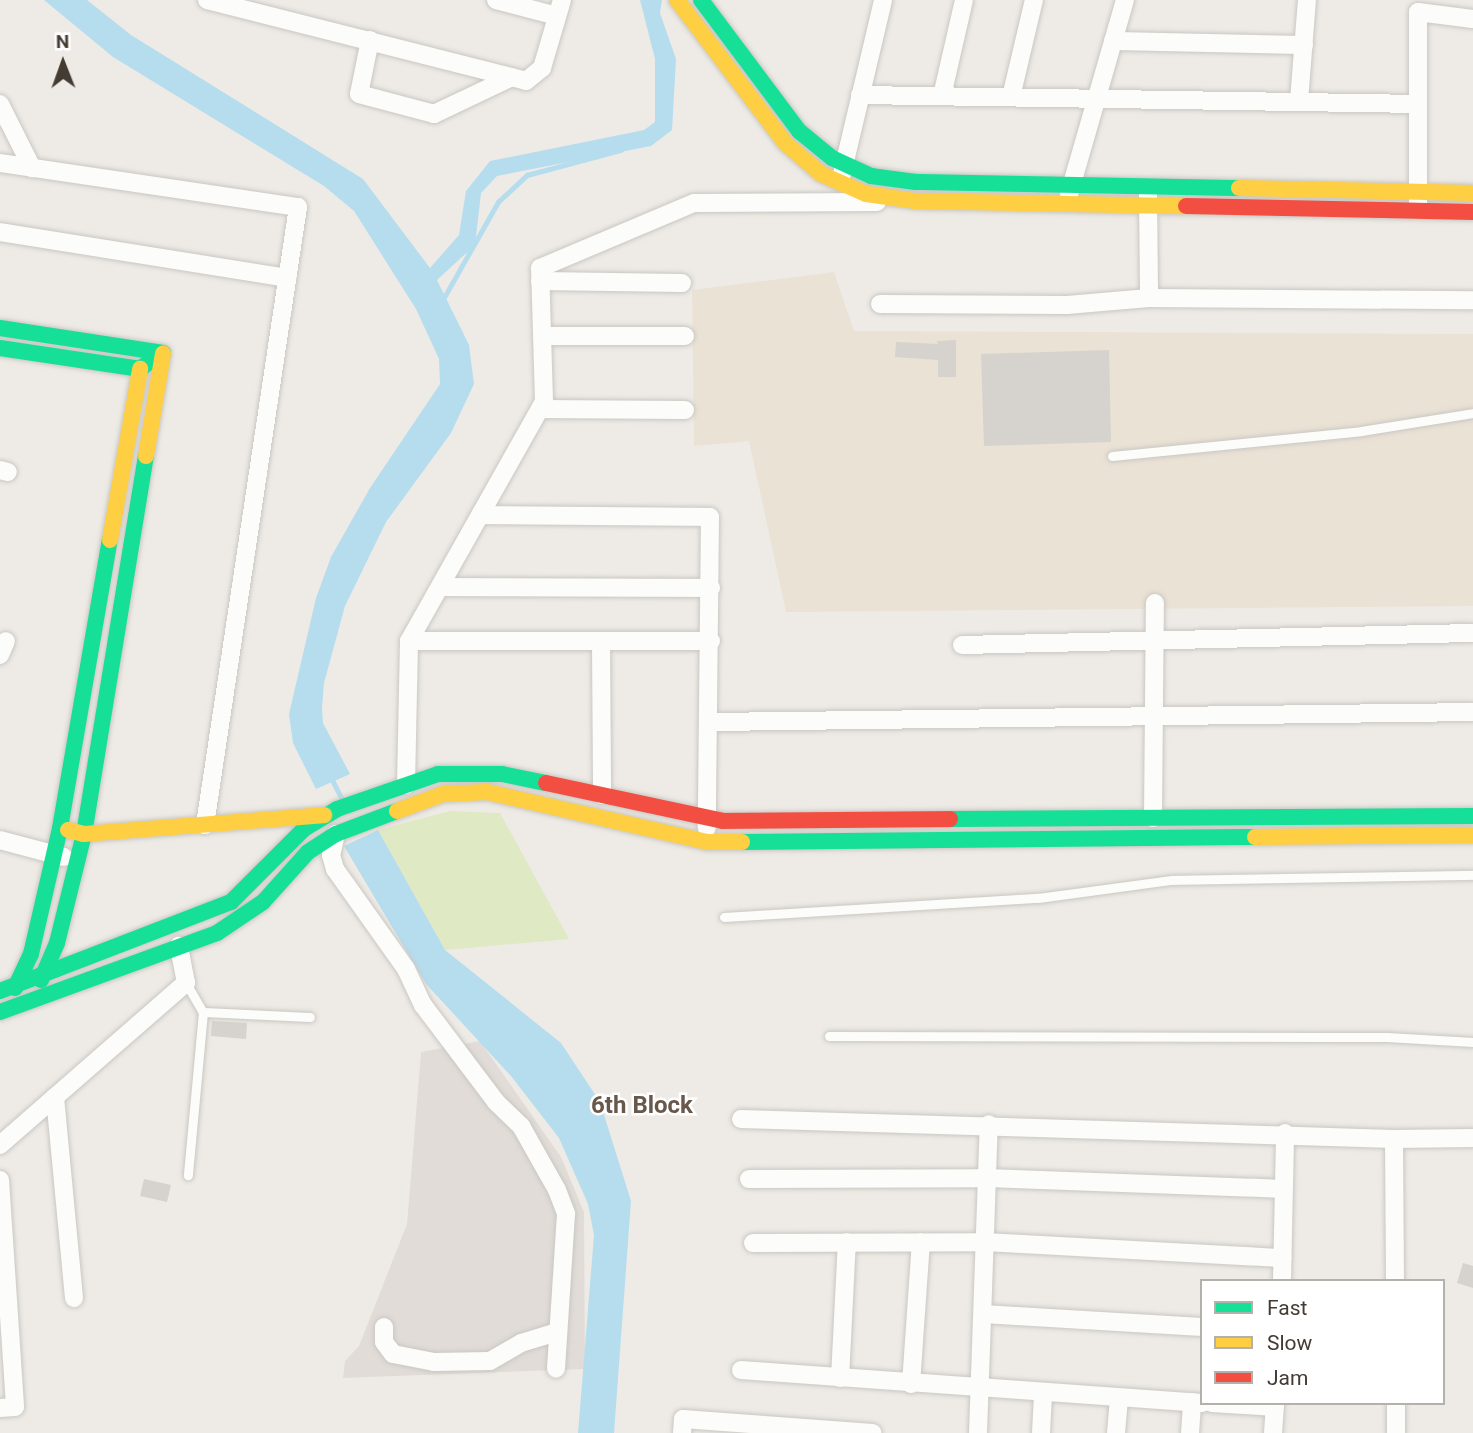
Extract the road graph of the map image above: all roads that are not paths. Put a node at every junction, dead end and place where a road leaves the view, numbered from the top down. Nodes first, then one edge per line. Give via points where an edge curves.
1 (206, 0) edge
2 (496, 0) edge
3 (677, 0) edge
4 (701, 0) edge
5 (883, 0) edge
6 (964, 0) edge
7 (1034, 0) edge
8 (1125, 0) edge
9 (1307, 0) edge
10 (560, 8) edge
11 (1473, 19) edge
12 (370, 40) junction
13 (1113, 41) junction
14 (1304, 46) junction
15 (512, 77) junction
16 (860, 95) junction
17 (942, 96) junction
18 (1011, 97) junction
19 (1097, 98) junction
20 (1299, 101) junction
21 (0, 104) edge
22 (1418, 104) junction
23 (0, 163) edge
24 (844, 165) junction
25 (32, 168) junction
26 (839, 184) junction
27 (1072, 185) junction
28 (1148, 187) junction
29 (1418, 192) junction
30 (1473, 193) edge
31 (915, 201) junction
32 (1066, 204) junction
33 (1148, 205) junction
34 (1418, 211) junction
35 (1473, 212) edge
36 (0, 232) edge
37 (287, 278) junction
38 (540, 281) junction
39 (682, 283) dead end
40 (1149, 298) junction
41 (1473, 300) edge
42 (880, 304) dead end
43 (0, 328) edge
44 (542, 336) junction
45 (685, 336) dead end
46 (0, 348) edge
47 (163, 353) junction
48 (140, 369) junction
49 (540, 410) junction
50 (685, 410) dead end
51 (1473, 412) edge
52 (1112, 456) dead end
53 (482, 514) junction
54 (440, 587) junction
55 (711, 588) junction
56 (1155, 603) dead end
57 (1473, 633) edge
58 (1155, 640) junction
59 (409, 641) junction
60 (601, 641) junction
61 (711, 641) junction
62 (962, 645) dead end
63 (1473, 712) edge
64 (1154, 716) junction
65 (712, 722) junction
66 (406, 785) junction
67 (602, 795) junction
68 (326, 815) junction
69 (1473, 816) edge
70 (1153, 818) junction
71 (708, 819) junction
72 (205, 825) junction
73 (60, 828) junction
74 (350, 828) junction
75 (84, 834) junction
76 (1473, 835) edge
77 (0, 840) edge
78 (707, 842) junction
79 (54, 855) junction
80 (77, 861) junction
81 (1473, 875) edge
82 (724, 917) dead end
83 (178, 946) junction
84 (46, 971) junction
85 (19, 982) junction
86 (186, 983) junction
87 (0, 991) edge
88 (31, 999) junction
89 (1, 1011) edge
90 (203, 1012) junction
91 (310, 1017) dead end
92 (829, 1036) dead end
93 (1473, 1042) edge
94 (55, 1097) junction
95 (741, 1119) dead end
96 (989, 1124) junction
97 (1285, 1133) junction
98 (1473, 1138) edge
99 (1394, 1139) junction
100 (0, 1145) edge
101 (188, 1175) dead end
102 (987, 1178) junction
103 (749, 1179) dead end
104 (0, 1180) edge
105 (1284, 1189) junction
106 (847, 1242) junction
107 (921, 1242) junction
108 (985, 1242) junction
109 (752, 1243) dead end
110 (1283, 1258) junction
111 (1282, 1279) edge
112 (1395, 1279) edge
113 (74, 1298) dead end
114 (983, 1314) junction
115 (384, 1327) dead end
116 (1200, 1327) edge
117 (558, 1332) junction
118 (556, 1369) dead end
119 (741, 1370) dead end
120 (840, 1378) junction
121 (911, 1384) junction
122 (981, 1390) junction
123 (1043, 1394) junction
124 (1119, 1398) junction
125 (1197, 1402) edge
126 (1275, 1405) edge
127 (1396, 1405) edge
128 (0, 1408) edge
129 (682, 1433) edge
130 (872, 1433) edge
131 (978, 1433) edge
132 (1041, 1433) edge
133 (1116, 1433) edge
134 (1190, 1433) edge
135 (1273, 1433) edge
136 (1396, 1433) edge

1 - 12 street
2 - 10 street
3 - 26 street via 785,143 808,165
4 - 24 street via 799,131
5 - 16 street
6 - 17 street
7 - 18 street
8 - 13 street
9 - 14 street
10 - 15 street via 536,77 526,81
11 - 22 street via 1418,12
12 - 15 street
12 - 15 street via 359,94 433,114
13 - 14 street
13 - 19 street
14 - 20 street
16 - 17 street
16 - 24 street
17 - 18 street
18 - 19 street
19 - 20 street
19 - 27 street
20 - 22 street
21 - 25 street
22 - 29 street
23 - 25 street
24 - 26 street
24 - 27 street via 900,182
25 - 37 street via 298,207
26 - 31 street via 874,196
27 - 28 street
27 - 32 street
28 - 29 street
28 - 33 street
29 - 30 street
29 - 34 street
31 - 32 street
31 - 38 street via 694,203 540,268
32 - 33 street
33 - 34 street
33 - 40 street
34 - 35 street
36 - 37 street
37 - 72 street
38 - 39 street
38 - 44 street
40 - 41 street
40 - 42 street via 1067,305
43 - 47 street
44 - 45 street
44 - 49 street via 544,401
46 - 48 street
47 - 48 street
47 - 75 street
48 - 73 street
49 - 50 street
49 - 53 street
51 - 52 lane via 1361,431
53 - 54 street
53 - 55 street via 710,517
54 - 55 street
54 - 59 street
55 - 61 street
56 - 58 street
57 - 58 street
58 - 62 street
58 - 64 street
59 - 60 street
59 - 66 street
60 - 61 street
60 - 67 street
61 - 65 street
63 - 64 street
64 - 65 street
64 - 70 street
65 - 71 street
66 - 67 street via 438,774 502,774
66 - 68 street
67 - 71 street
68 - 72 street
68 - 74 street
68 - 84 street via 304,829 231,902
69 - 70 street
70 - 71 street
71 - 78 street
72 - 75 street
73 - 75 street
73 - 79 street
74 - 78 street via 443,794 487,792
74 - 83 street via 308,852 263,902 217,933
74 - 117 street via 331,855 335,869 406,969 423,1005 496,1102 521,1126 557,1190 566,1214
75 - 80 street
76 - 78 street
77 - 79 street
79 - 80 street
79 - 85 street via 31,954
80 - 84 street
81 - 82 lane via 1172,880 1038,898
83 - 86 street
83 - 88 street
84 - 85 street
84 - 88 street
85 - 87 street
85 - 89 street
86 - 90 lane
86 - 94 street
88 - 89 street
90 - 91 lane
90 - 101 lane
92 - 93 lane via 1387,1037
94 - 100 street
94 - 113 street
95 - 96 street
96 - 97 street
96 - 102 street
97 - 99 street
97 - 105 street
98 - 99 street
99 - 112 street
102 - 103 street
102 - 105 street
102 - 108 street
104 - 128 street via 15,1407
105 - 110 street
106 - 107 street
106 - 109 street
106 - 120 street
107 - 108 street
107 - 121 street
108 - 110 street
108 - 114 street
110 - 111 street
114 - 116 street
114 - 122 street
115 - 117 street via 384,1342 393,1354 434,1362 490,1361 521,1343
117 - 118 street
119 - 120 street
120 - 121 street
121 - 122 street
122 - 123 street
122 - 131 street
123 - 124 street
123 - 132 street
124 - 125 street
124 - 133 street
125 - 134 street
126 - 135 street
127 - 136 street
129 - 130 street via 683,1419

